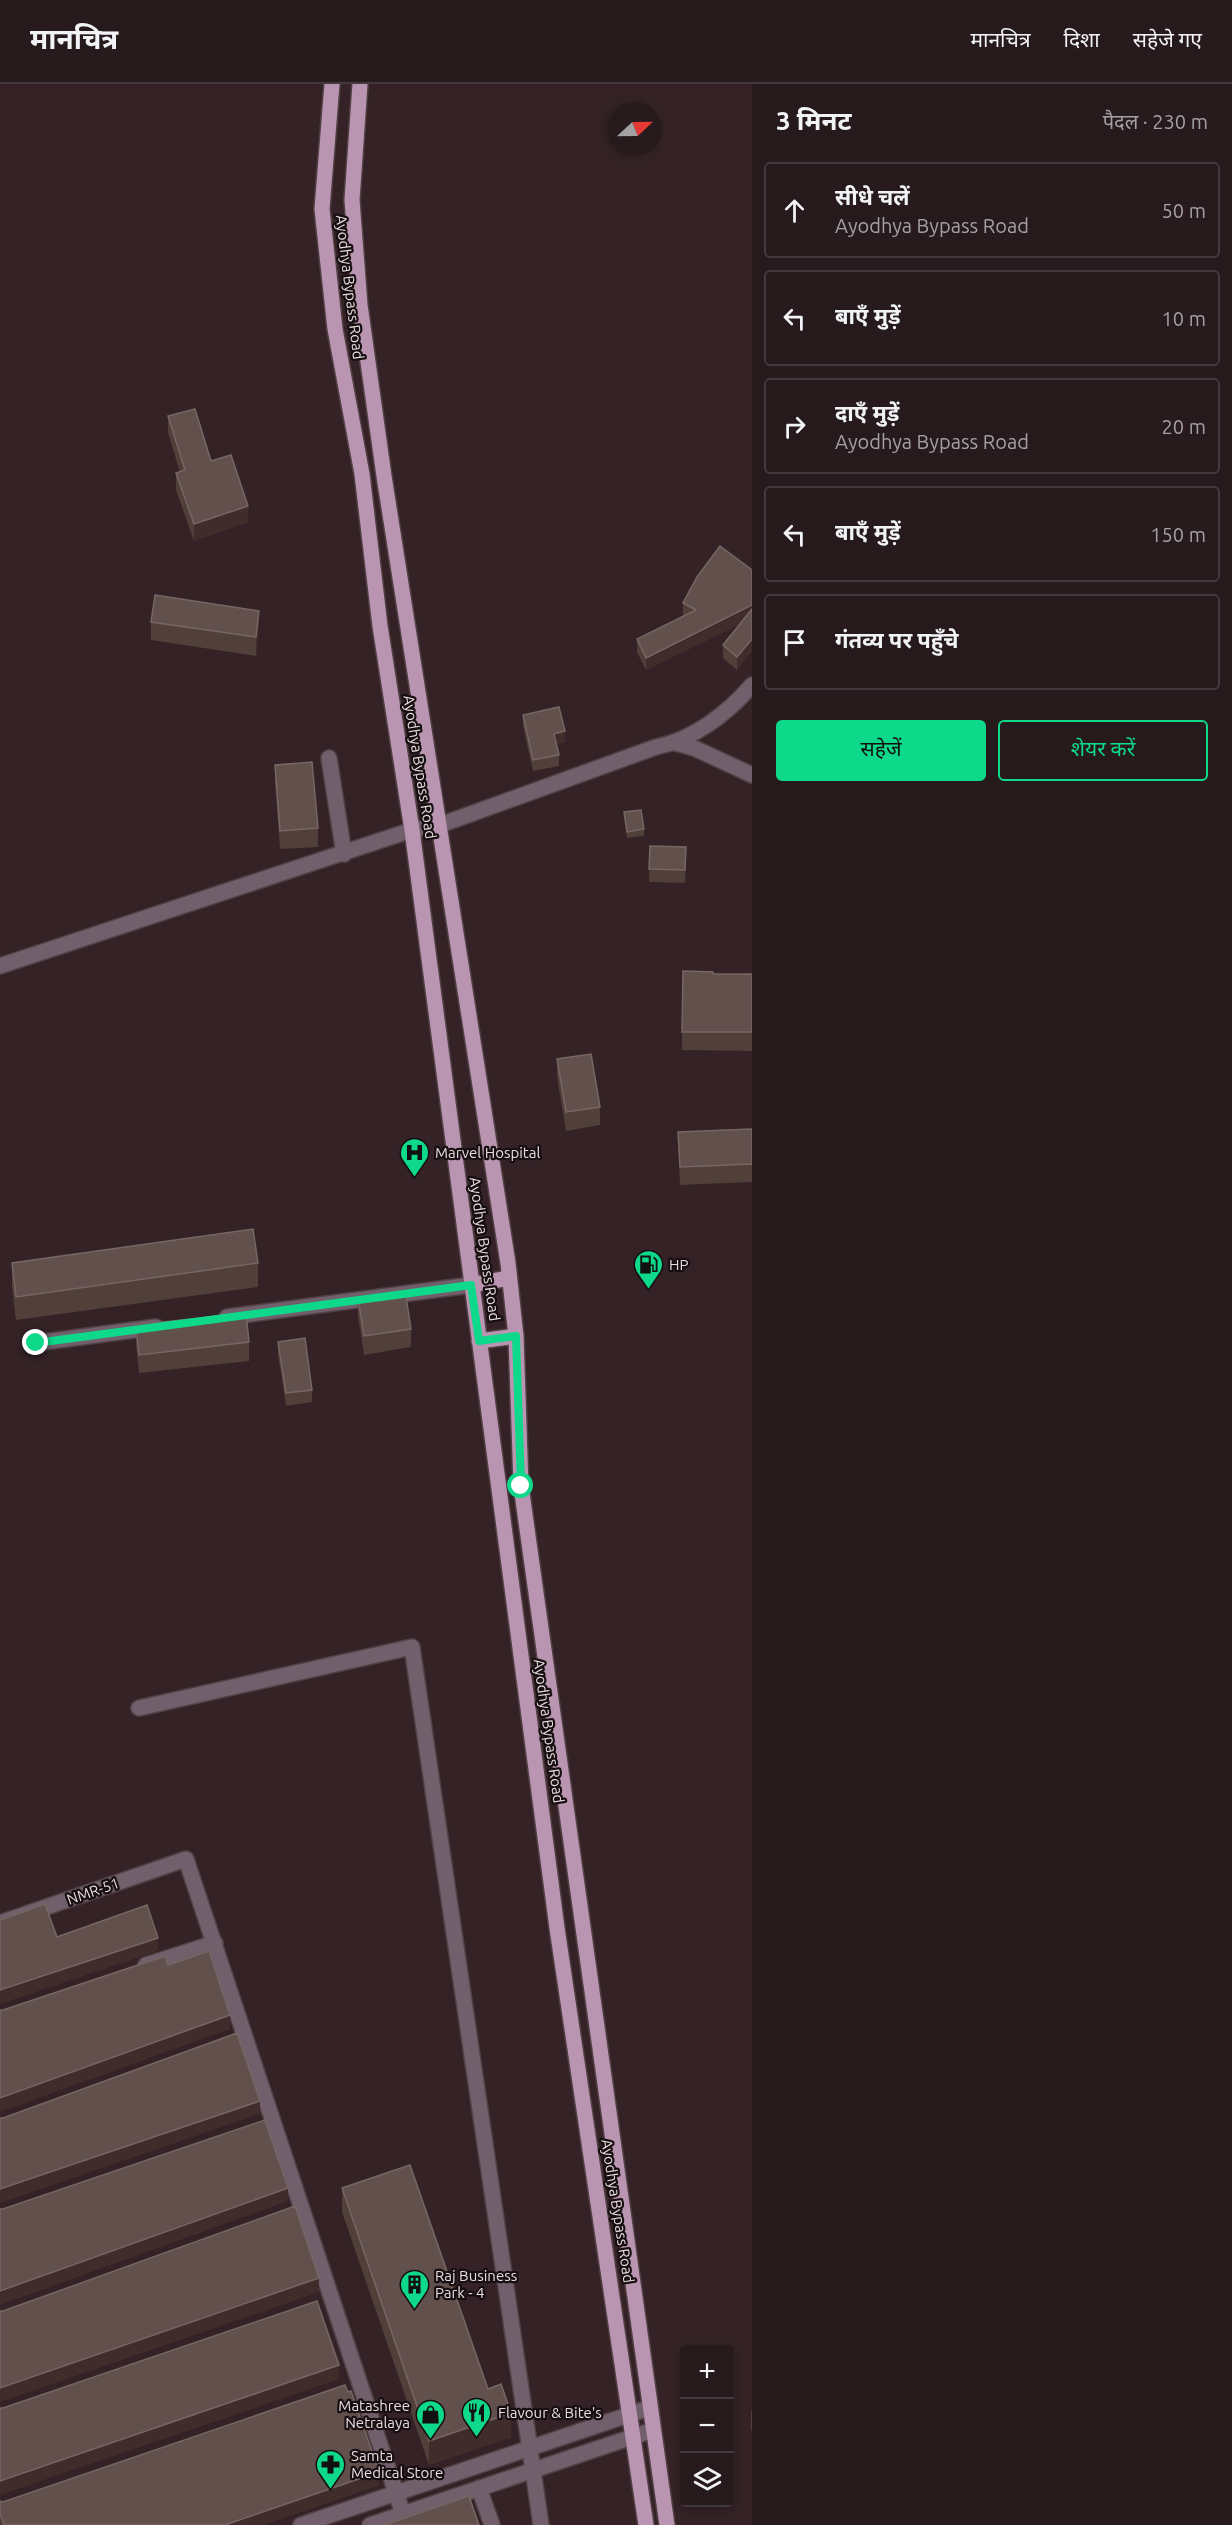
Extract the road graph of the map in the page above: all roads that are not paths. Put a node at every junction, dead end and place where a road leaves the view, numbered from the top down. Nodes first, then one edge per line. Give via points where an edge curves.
1 (332, 84) edge
2 (360, 84) edge
3 (752, 685) edge
4 (676, 743) junction
5 (329, 758) dead end
6 (752, 775) edge
7 (440, 825) junction
8 (412, 830) junction
9 (344, 854) junction
10 (0, 966) edge
11 (509, 1278) junction
12 (471, 1285) junction
13 (211, 1319) edge
14 (176, 1324) edge
15 (516, 1336) junction
16 (479, 1341) junction
17 (36, 1343) dead end
18 (139, 1708) dead end
19 (0, 1923) edge
20 (215, 1943) junction
21 (136, 1969) edge
22 (649, 2408) junction
23 (631, 2414) junction
24 (653, 2430) junction
25 (634, 2436) junction
26 (530, 2448) junction
27 (533, 2470) junction
28 (479, 2488) junction
29 (396, 2493) junction
30 (404, 2514) junction
31 (301, 2525) edge
32 (370, 2525) edge
33 (492, 2525) edge
34 (541, 2525) edge
35 (646, 2525) edge
36 (667, 2525) edge

1 - 8 main road, Ayodhya Bypass Road via 321,209 335,329 362,474 380,626
2 - 7 main road, Ayodhya Bypass Road via 352,200 360,305
3 - 4 street via 735,706
4 - 6 street
4 - 7 street
5 - 9 street
7 - 8 street
7 - 11 main road, Ayodhya Bypass Road
8 - 9 street
8 - 12 main road, Ayodhya Bypass Road
9 - 10 street
11 - 12 main road
11 - 15 main road, Ayodhya Bypass Road
12 - 13 street
12 - 16 main road, Ayodhya Bypass Road
14 - 17 street
15 - 16 main road
15 - 22 main road, Ayodhya Bypass Road via 521,1486
16 - 23 main road, Ayodhya Bypass Road via 557,1928
18 - 26 street via 412,1647
19 - 20 street, NMR-51 via 186,1859
20 - 21 street
20 - 29 street via 238,2036 354,2384
22 - 23 street
22 - 24 main road, Ayodhya Bypass Road
23 - 25 main road, Ayodhya Bypass Road
23 - 26 street
24 - 25 street
24 - 36 main road, Ayodhya Bypass Road
25 - 27 street
25 - 35 main road, Ayodhya Bypass Road
26 - 27 street
26 - 29 street
27 - 28 street
27 - 34 street
28 - 30 street
28 - 33 street
29 - 30 street
29 - 31 street
30 - 32 street

